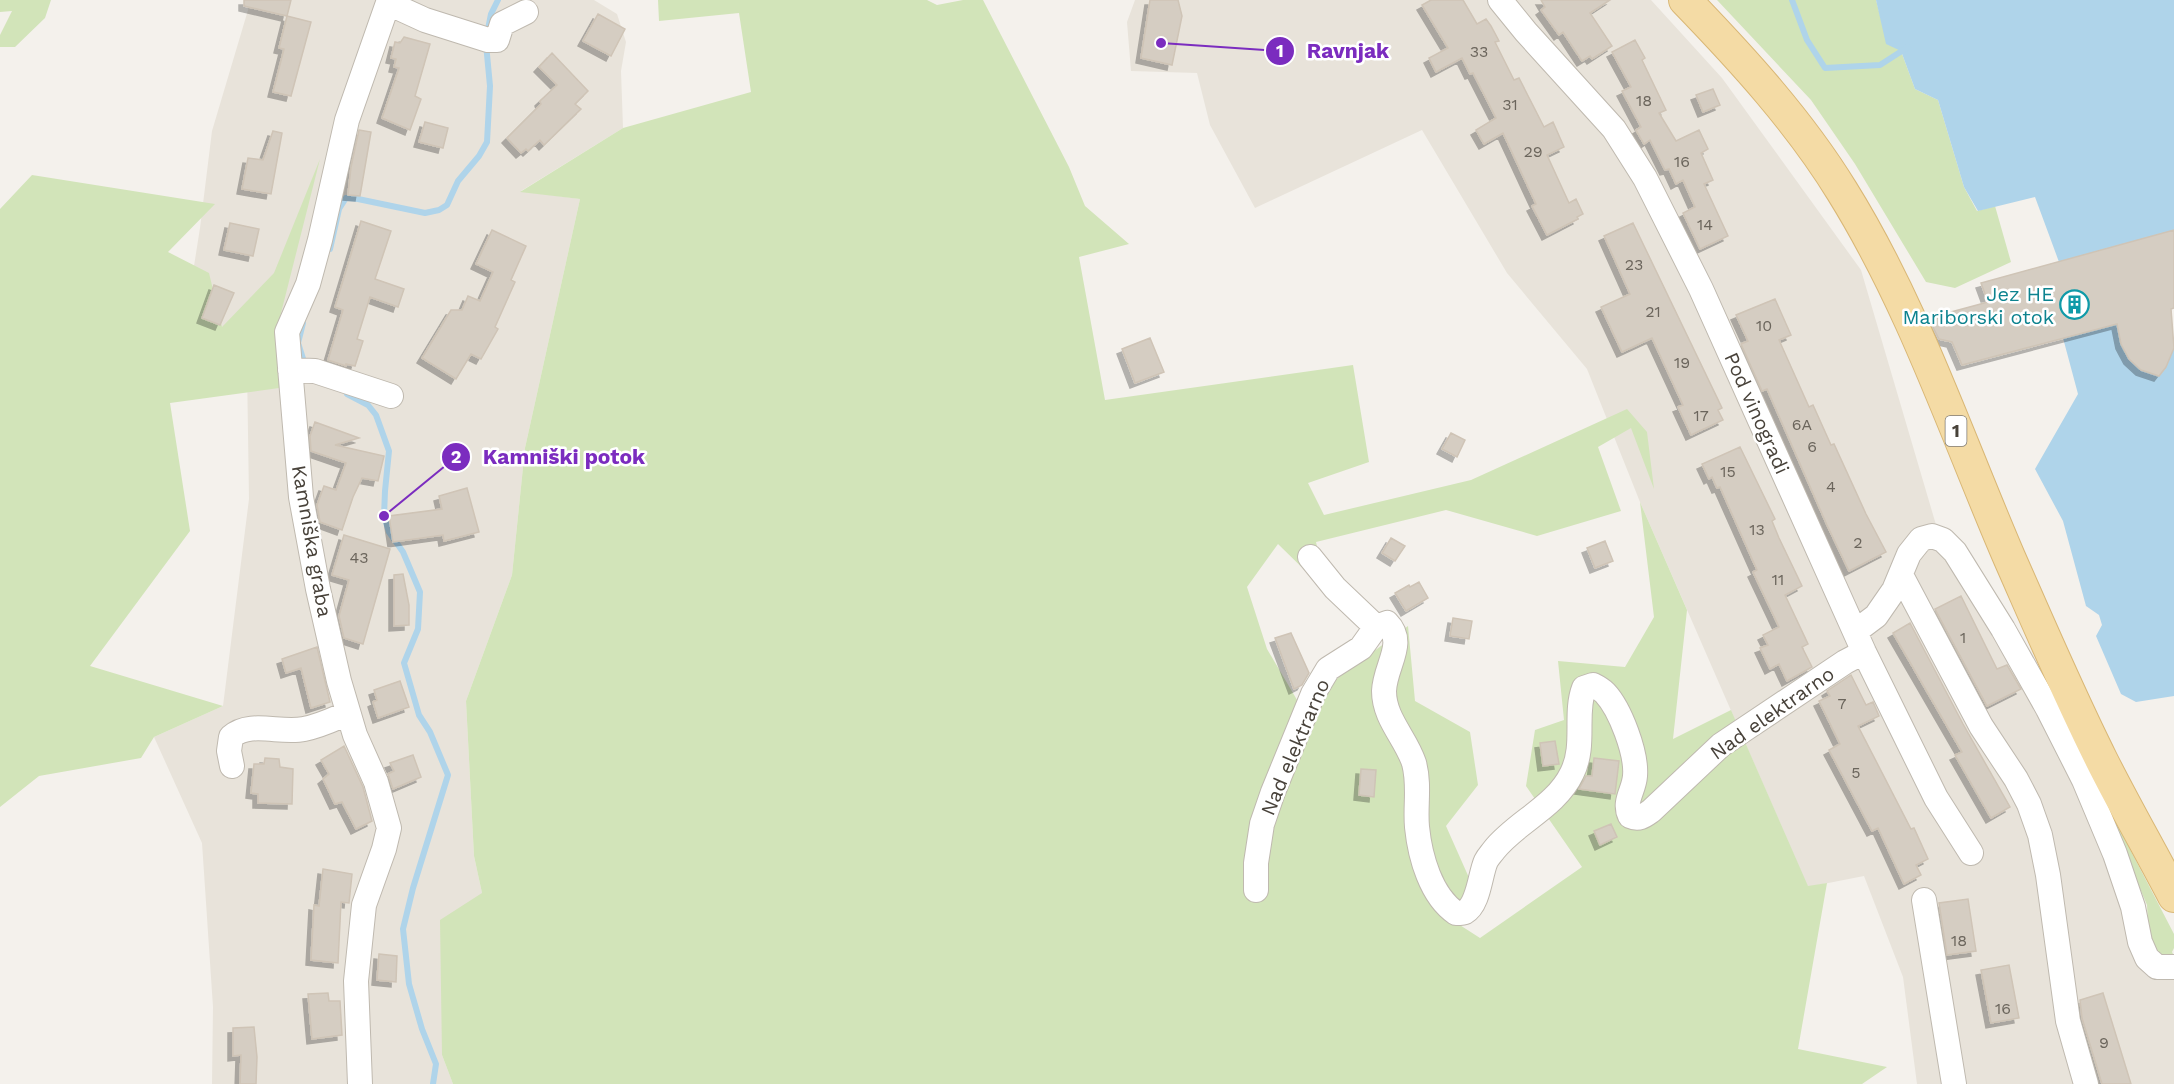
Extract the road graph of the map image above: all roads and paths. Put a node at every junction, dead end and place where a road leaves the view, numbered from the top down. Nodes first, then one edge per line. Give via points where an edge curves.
1 (1500, 0) edge
2 (1685, 0) edge
3 (389, 2) edge
4 (526, 12) dead end
5 (301, 370) junction
6 (391, 396) dead end
7 (1310, 557) dead end
8 (1902, 575) junction
9 (1376, 627) junction
10 (1860, 641) junction
11 (348, 713) junction
12 (232, 766) dead end
13 (1971, 853) dead end
14 (1256, 890) dead end
15 (2174, 896) edge
16 (1924, 900) dead end
17 (2174, 967) edge
18 (360, 1084) edge
19 (1954, 1084) edge
20 (2085, 1084) edge

1 - 10 street, Pod vinogradi via 1614,129 1645,178 1701,289
2 - 15 main road, 1 via 1795,123 1841,188 1877,251 2101,758
3 - 4 street via 425,20 483,39 497,40 502,24
3 - 5 street, Kamniška graba via 347,120 308,284 287,332
5 - 6 street
5 - 11 street, Kamniška graba via 302,497
7 - 9 street, Nad elektrarno via 1335,588
8 - 10 street, Nad elektrarno
8 - 17 street, Nad elektrarno via 1909,554 1921,539 1932,536 1943,540 1955,552 2003,629 2084,780 2115,854 2147,958 2157,967
8 - 20 street via 1981,726 2016,779 2033,814 2048,875 2068,1021
9 - 10 street, Nad elektrarno via 1387,623 1395,631 1397,641 1384,692 1390,720 1414,763 1422,854 1433,885 1446,906 1456,913 1466,912 1474,903 1486,860 1501,841 1555,796 1572,775 1581,735 1584,688 1593,685 1605,693 1625,727 1634,753 1635,777 1626,808 1630,816 1642,818 1721,745 1845,662
9 - 14 street, Nad elektrarno via 1360,648 1328,669 1313,694 1262,824
10 - 13 street, Pod vinogradi via 1936,798
11 - 12 street via 302,730 239,730 231,737
11 - 18 street, Kamniška graba via 376,782 389,828 364,905 356,981
16 - 19 street

